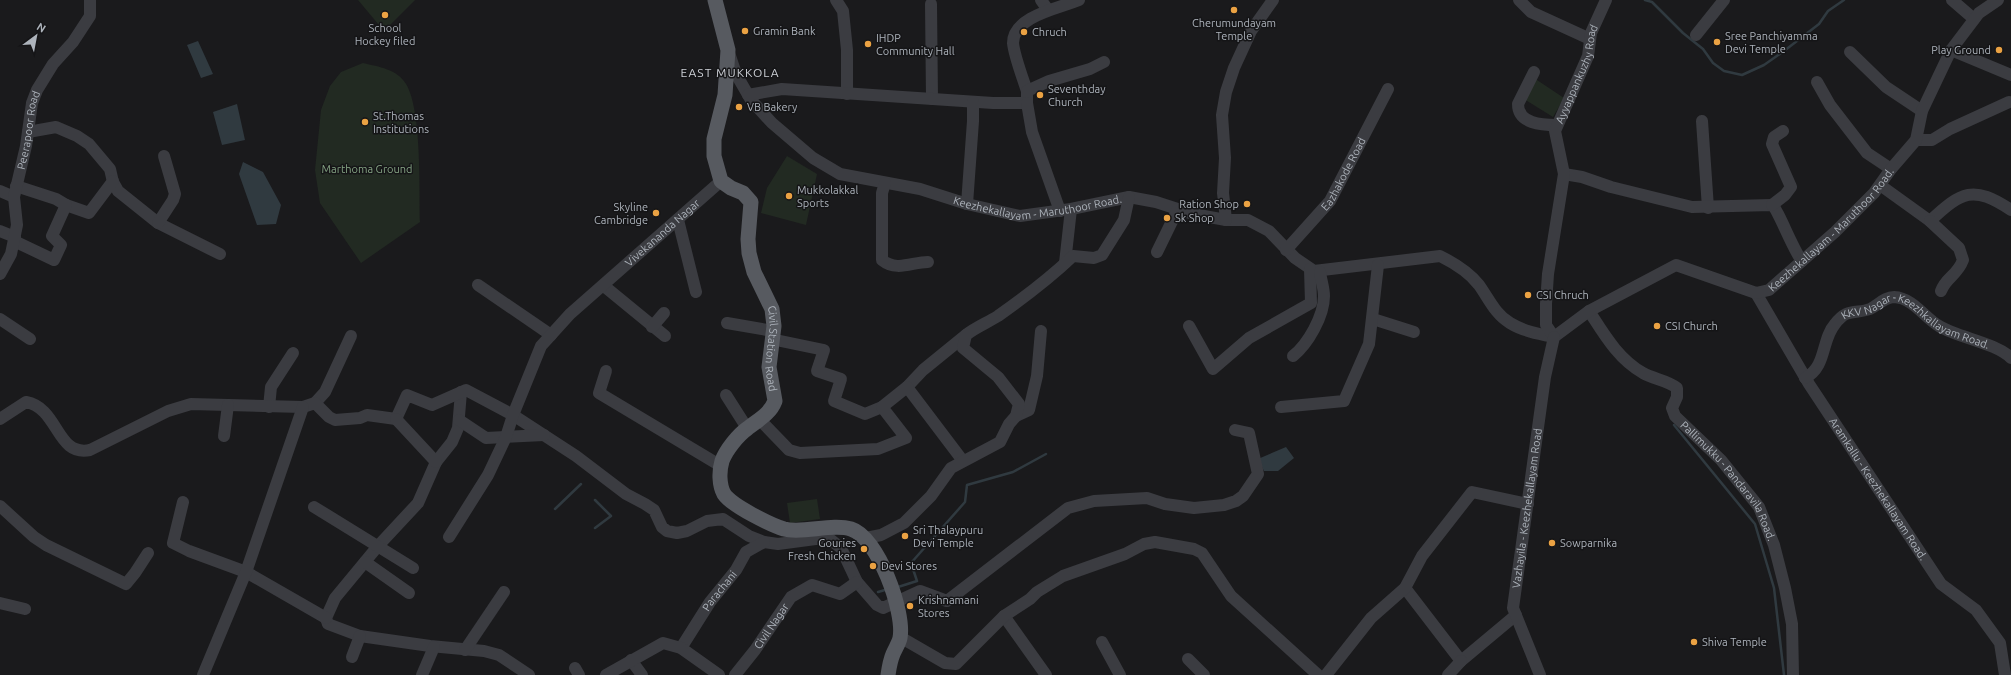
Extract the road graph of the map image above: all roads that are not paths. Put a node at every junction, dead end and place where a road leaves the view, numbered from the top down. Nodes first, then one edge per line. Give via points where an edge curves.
1 (90, 0) edge
2 (715, 0) edge
3 (836, 0) edge
4 (1079, 0) edge
5 (1273, 0) edge
6 (1519, 0) edge
7 (1606, 0) edge
8 (1724, 0) edge
9 (1952, 0) edge
10 (1998, 0) edge
11 (931, 4) dead end
12 (1045, 5) edge
13 (1974, 19) junction
14 (1696, 35) dead end
15 (1590, 39) junction
16 (728, 50) junction
17 (1951, 50) junction
18 (1850, 52) dead end
19 (1104, 62) dead end
20 (1534, 72) dead end
21 (2011, 75) edge
22 (1817, 82) dead end
23 (1388, 89) dead end
24 (847, 94) junction
25 (748, 95) junction
26 (1027, 97) junction
27 (932, 99) junction
28 (973, 102) junction
29 (2008, 102) dead end
30 (1922, 111) junction
31 (1702, 121) dead end
32 (1557, 125) junction
33 (1783, 131) dead end
34 (28, 132) junction
35 (1916, 140) junction
36 (164, 156) dead end
37 (1891, 169) junction
38 (1564, 174) junction
39 (113, 181) junction
40 (721, 181) junction
41 (885, 183) junction
42 (1880, 185) junction
43 (0, 191) edge
44 (15, 192) junction
45 (1128, 197) junction
46 (66, 204) junction
47 (967, 204) junction
48 (1772, 204) junction
49 (1708, 208) junction
50 (1178, 209) junction
51 (1065, 210) junction
52 (2011, 210) edge
53 (678, 220) junction
54 (1226, 220) junction
55 (1930, 221) junction
56 (158, 223) junction
57 (0, 231) edge
58 (15, 239) junction
59 (1286, 250) junction
60 (1157, 252) dead end
61 (220, 254) dead end
62 (1802, 261) junction
63 (928, 262) dead end
64 (1065, 263) junction
65 (1378, 265) junction
66 (1315, 270) junction
67 (0, 274) edge
68 (478, 285) dead end
69 (604, 286) junction
70 (1940, 291) dead end
71 (696, 292) dead end
72 (1756, 293) junction
73 (1589, 311) junction
74 (664, 313) dead end
75 (0, 319) edge
76 (1373, 319) junction
77 (727, 323) dead end
78 (1189, 326) dead end
79 (652, 327) junction
80 (1041, 331) dead end
81 (1414, 332) dead end
82 (772, 335) junction
83 (966, 335) junction
84 (351, 336) dead end
85 (551, 336) junction
86 (665, 336) dead end
87 (1554, 337) junction
88 (30, 339) dead end
89 (293, 353) dead end
90 (1293, 356) dead end
91 (2011, 358) edge
92 (606, 371) dead end
93 (1805, 378) junction
94 (907, 387) junction
95 (461, 392) junction
96 (726, 395) dead end
97 (315, 403) junction
98 (228, 405) junction
99 (269, 406) junction
100 (303, 407) junction
101 (882, 407) junction
102 (1281, 407) dead end
103 (513, 415) junction
104 (1016, 416) junction
105 (396, 418) junction
106 (0, 419) edge
107 (459, 420) junction
108 (760, 420) junction
109 (747, 428) junction
110 (1235, 430) dead end
111 (544, 435) junction
112 (224, 436) dead end
113 (506, 437) junction
114 (963, 461) junction
115 (436, 462) junction
116 (721, 466) junction
117 (183, 502) dead end
118 (1528, 504) junction
119 (0, 506) edge
120 (314, 507) dead end
121 (449, 537) dead end
122 (866, 538) junction
123 (764, 542) junction
124 (378, 546) junction
125 (148, 553) dead end
126 (365, 562) junction
127 (413, 568) dead end
128 (246, 572) junction
129 (857, 582) junction
130 (1405, 588) junction
131 (504, 592) dead end
132 (410, 593) dead end
133 (897, 602) junction
134 (0, 603) edge
135 (25, 608) dead end
136 (1516, 615) junction
137 (1004, 616) junction
138 (326, 618) junction
139 (360, 636) junction
140 (900, 637) junction
141 (1102, 642) dead end
142 (434, 647) junction
143 (681, 648) junction
144 (465, 650) junction
145 (352, 657) dead end
146 (1188, 659) dead end
147 (631, 660) junction
148 (1460, 661) junction
149 (736, 674) edge
150 (203, 675) edge
151 (422, 675) edge
152 (529, 675) edge
153 (606, 675) edge
154 (642, 675) edge
155 (719, 675) edge
156 (888, 675) edge
157 (1046, 675) edge
158 (1120, 675) edge
159 (1204, 675) edge
160 (1318, 675) edge
161 (1326, 675) edge
162 (1448, 675) edge
163 (1540, 675) edge
164 (1793, 675) edge
165 (2005, 675) edge

1 - 34 street, Peerapoor Road via 90,16 53,64 37,90 32,103
2 - 16 main road
3 - 24 street via 843,11 847,50
4 - 12 street
5 - 54 street via 1257,22 1234,68 1222,115
6 - 15 street via 1531,12
7 - 15 street, Ayyappankuzhy Road via 1592,28
8 - 14 street
9 - 13 street
10 - 13 street, Keezhekallayam - Maruthoor Road.
11 - 27 street
12 - 26 street via 1023,24 1016,33 1013,43
13 - 17 street, Keezhekallayam - Maruthoor Road.
15 - 32 street, Ayyappankuzhy Road via 1588,56
16 - 25 street, Keezhekallayam - Maruthoor Road. via 736,74
16 - 40 main road via 725,95 714,139 714,156
17 - 21 street
17 - 30 street, Keezhekallayam - Maruthoor Road.
18 - 30 street via 1886,87
19 - 26 street via 1090,69 1049,81
20 - 32 street via 1518,104 1520,114 1533,123
22 - 37 street via 1830,105 1867,153
23 - 59 street, Eazhakode Road via 1330,201
24 - 25 street via 782,89
24 - 27 street
25 - 41 street, Keezhekallayam - Maruthoor Road. via 772,124 813,158 840,174
26 - 28 street
26 - 51 street via 1032,132
27 - 28 street
28 - 47 street
29 - 35 street via 1932,140
30 - 35 street, Keezhekallayam - Maruthoor Road.
31 - 49 street
32 - 38 street, Ayyappankuzhy Road via 1555,131
33 - 48 street via 1774,137 1772,144 1791,186 1785,195
34 - 39 street via 56,127 77,136 89,144 110,169
34 - 44 street, Peerapoor Road
35 - 37 street, Keezhekallayam - Maruthoor Road.
36 - 56 street via 175,194
37 - 42 street, Keezhekallayam - Maruthoor Road.
38 - 49 street via 1662,200
38 - 87 street, Ayyappankuzhy Road via 1548,274 1546,304 1546,325
39 - 46 street via 89,213
39 - 56 street via 118,191
40 - 53 street, Vivekananda Nagar
40 - 82 main road, Civil Station Road via 743,193 751,202 749,253 754,272 772,309
41 - 47 street, Keezhekallayam - Maruthoor Road. via 920,189
41 - 63 street via 882,193 882,260 897,266
42 - 55 street
42 - 62 street, Keezhekallayam - Maruthoor Road. via 1835,232
43 - 44 street
44 - 46 street via 56,199
44 - 58 street, Peerapoor Road
45 - 50 street, Keezhekallayam - Maruthoor Road.
45 - 51 street, Keezhekallayam - Maruthoor Road.
45 - 64 street via 1124,220 1102,254 1094,258 1073,256
46 - 58 street via 52,236 61,245 54,260
47 - 51 street, Keezhekallayam - Maruthoor Road. via 1020,216
48 - 49 street
48 - 62 street via 1792,247
50 - 54 street, Keezhekallayam - Maruthoor Road.
50 - 60 street
51 - 64 street
52 - 55 street via 1981,194 1966,195 1949,203
53 - 69 street, Vivekananda Nagar
53 - 71 street
54 - 59 street, Keezhekallayam - Maruthoor Road. via 1239,218 1256,223 1269,231
55 - 70 street via 1959,248 1963,260 1957,272
56 - 61 street
57 - 58 street
58 - 67 street, Peerapoor Road via 11,254
59 - 66 street, Keezhekallayam - Maruthoor Road.
62 - 72 street, Keezhekallayam - Maruthoor Road. via 1768,290
64 - 83 street via 1016,304
65 - 66 street
65 - 76 street
65 - 87 street via 1440,256 1457,265 1478,285 1494,310 1508,322 1520,329
66 - 78 street via 1311,303 1249,338 1213,369
66 - 90 street via 1324,296 1322,310 1300,350
68 - 85 street
69 - 79 street
69 - 85 street, Vivekananda Nagar via 570,314
72 - 73 street, Keezhekallayam - Maruthoor Road. via 1676,265
72 - 93 street, Aramkallu - Keezhekallayam Road.
73 - 87 street, Keezhekallayam - Maruthoor Road.
73 - 164 street, Pallimukku - Pandaravila Road. via 1628,364 1676,388 1677,397 1672,408 1676,416 1721,460 1757,502 1774,545 1785,588 1792,624
74 - 79 street
75 - 88 street
76 - 81 street
76 - 102 street via 1369,344 1344,401
77 - 82 street
79 - 86 street
80 - 104 street via 1037,376 1029,410
82 - 101 street via 824,350 817,370 841,379 834,401 865,414
82 - 108 main road, Civil Station Road via 768,368 775,401 773,407
83 - 94 street via 923,370
83 - 104 street via 963,348 998,377 1019,404
84 - 97 street via 325,392
85 - 103 street, Vivekananda Nagar via 541,346
87 - 118 street, Vazhayila - Keezhekallayam Road via 1545,377
89 - 99 street via 270,387
91 - 93 street, KKV Nagar - Keezhkallayam Road. via 1996,349 1939,326 1910,303 1893,297 1870,308 1844,315 1836,322 1816,370
92 - 116 street via 599,393
93 - 165 street, Aramkallu - Keezhekallayam Road. via 1941,584 1976,610 2000,643
94 - 101 street
94 - 114 street
95 - 103 street via 466,390
95 - 105 street via 432,405 407,395
95 - 107 street
96 - 109 street
97 - 100 street
97 - 105 street via 329,418 335,420 367,415
98 - 99 street
98 - 106 street via 191,404 168,411 90,450 81,452 61,437 52,420 36,404 26,402
98 - 112 street
99 - 100 street
100 - 128 street
101 - 108 street via 906,438 878,449 800,453 789,450
103 - 111 street
103 - 113 street, Vivekananda Nagar
104 - 114 street via 1000,442
105 - 115 street
107 - 113 street via 486,438
107 - 115 street via 452,442
108 - 109 main road, Civil Station Road
109 - 116 main road, Civil Station Road via 730,447
110 - 133 street via 1249,433 1258,474 1243,496 1236,501 1194,508 1165,504 1147,498 1094,501 1068,508 947,601 920,591
111 - 113 street
111 - 123 street via 626,494 654,510 662,527 667,531 677,533 707,521 723,519 749,536
113 - 121 street, Vivekananda Nagar via 488,475
114 - 122 street via 951,468 931,496 904,523 880,535
115 - 124 street via 418,503
116 - 122 main road, Civil Station Road via 719,477 724,494 758,518 785,529 851,528
117 - 128 street via 173,543 189,552
118 - 130 street via 1472,492 1422,556
118 - 136 street, Vazhayila - Keezhekallayam Road via 1513,608
119 - 125 street via 46,545 126,584
120 - 124 street
122 - 133 main road, Civil Station Road via 884,567
123 - 129 street via 778,544 823,538 831,540 841,548
123 - 143 street, Parachani via 746,552
124 - 126 street
124 - 127 street
126 - 132 street
126 - 138 street via 335,598
128 - 138 street
128 - 150 street
129 - 133 street via 877,605 883,608
129 - 149 street, Civil Nagar via 840,594 812,585 791,597
130 - 148 street
130 - 161 street via 1371,618
131 - 144 street
133 - 140 main road, Civil Station Road
134 - 135 street
136 - 148 street
136 - 163 street, Vazhayila - Keezhekallayam Road
137 - 140 street via 954,665 945,663
137 - 157 street
137 - 160 street via 1063,576 1125,554 1144,544 1155,542 1194,548 1202,554 1231,596
138 - 139 street via 328,624
139 - 142 street
139 - 145 street
140 - 156 main road, Civil Station Road via 892,655
141 - 158 street
142 - 144 street
142 - 151 street
143 - 147 street via 663,643
143 - 155 street
144 - 152 street via 499,655
146 - 159 street
147 - 153 street
147 - 154 street
148 - 162 street

